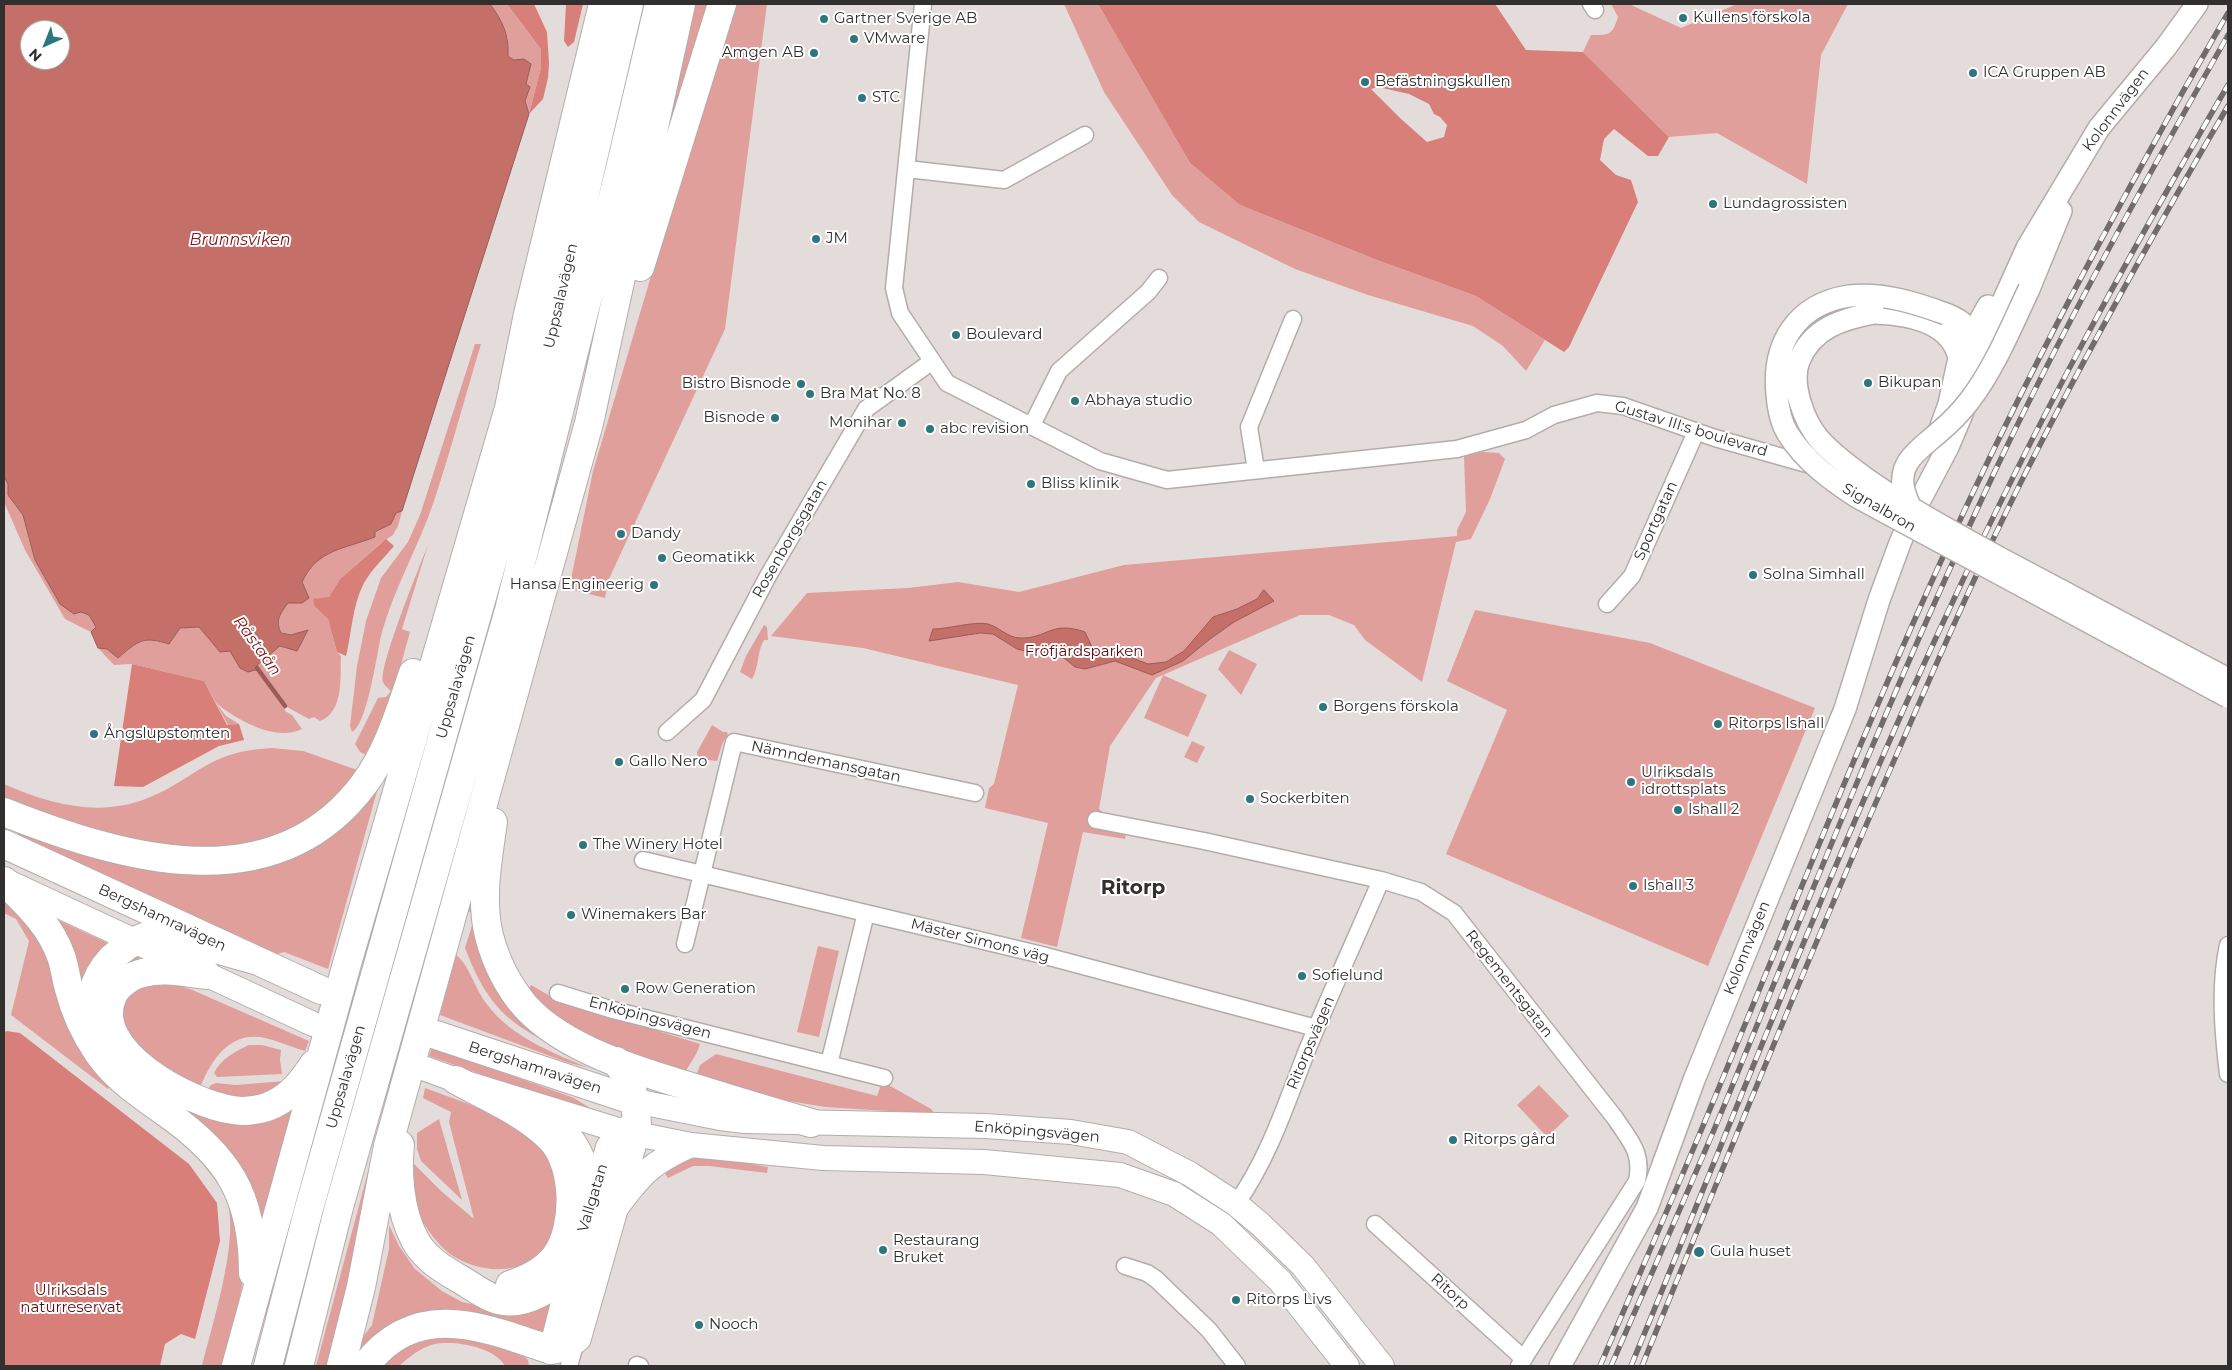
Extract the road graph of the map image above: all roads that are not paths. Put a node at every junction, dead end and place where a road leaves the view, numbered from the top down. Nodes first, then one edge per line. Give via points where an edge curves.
1 (602, 4) edge
2 (629, 4) edge
3 (659, 4) edge
4 (681, 4) edge
5 (722, 4) edge
6 (923, 4) edge
7 (2197, 4) edge
8 (1085, 135) dead end
9 (2083, 153) junction
10 (907, 169) junction
11 (2027, 248) junction
12 (1159, 278) dead end
13 (1997, 285) junction
14 (528, 314) junction
15 (1946, 314) junction
16 (1294, 319) dead end
17 (1972, 333) junction
18 (1959, 358) junction
19 (931, 362) junction
20 (1962, 414) junction
21 (589, 423) junction
22 (1032, 425) junction
23 (1696, 432) junction
24 (1256, 470) junction
25 (1911, 514) junction
26 (1608, 604) dead end
27 (2228, 680) edge
28 (2228, 697) edge
29 (506, 722) junction
30 (667, 732) dead end
31 (975, 793) dead end
32 (4, 812) edge
33 (1096, 820) dead end
34 (4, 844) edge
35 (643, 860) dead end
36 (701, 874) junction
37 (1381, 880) junction
38 (4, 881) edge
39 (866, 913) junction
40 (135, 940) junction
41 (685, 944) dead end
42 (2228, 945) edge
43 (255, 960) junction
44 (207, 975) junction
45 (321, 990) dead end
46 (558, 993) dead end
47 (312, 1024) dead end
48 (1316, 1028) junction
49 (436, 1035) dead end
50 (98, 1052) junction
51 (321, 1054) junction
52 (616, 1061) junction
53 (829, 1064) junction
54 (417, 1073) junction
55 (2228, 1074) edge
56 (884, 1078) dead end
57 (456, 1080) junction
58 (545, 1108) junction
59 (632, 1122) junction
60 (811, 1123) junction
61 (691, 1145) junction
62 (593, 1194) junction
63 (1236, 1204) junction
64 (614, 1211) junction
65 (1221, 1224) junction
66 (1375, 1224) dead end
67 (1125, 1266) dead end
68 (572, 1268) junction
69 (468, 1283) junction
70 (250, 1311) junction
71 (556, 1361) edge
72 (1522, 1362) edge
73 (236, 1366) edge
74 (268, 1366) edge
75 (299, 1366) edge
76 (341, 1366) edge
77 (365, 1366) edge
78 (1237, 1366) edge
79 (1347, 1366) edge
80 (1382, 1366) edge
81 (1560, 1366) edge

1 - 14 highway
2 - 74 highway, Uppsalavägen via 531,424 308,1212
3 - 75 highway, Uppsalavägen via 509,610 339,1207
4 - 21 highway
5 - 21 highway
6 - 10 street, Gustav III:s boulevard
7 - 9 street, Kolonnvägen via 2166,47 2110,113
8 - 10 street via 1004,180
9 - 11 street, Kolonnvägen
9 - 25 street, bridge via 2029,289 1996,359 1970,400 1908,462 1902,488
10 - 19 street, Gustav III:s boulevard via 894,288 900,313
11 - 13 street, Kolonnvägen
11 - 20 street, Kolonnvägen via 1986,339
12 - 22 street via 1148,292 1059,371
13 - 15 street, Kolonnvägen via 1966,313
13 - 17 street, Kolonnvägen
14 - 32 highway via 399,715 364,783 343,808 312,833 278,849 232,860 204,861 175,861 120,850 52,831
14 - 51 highway via 509,408
15 - 17 street via 1963,321
15 - 28 street, Signalbron, bridge via 1892,298 1852,296 1826,302 1800,321 1782,344 1775,378 1778,404 1787,432 1800,450 1832,480 1858,497
16 - 24 street via 1249,427
17 - 18 street, Kolonnvägen
17 - 20 street, Kolonnvägen
18 - 25 street, Kolonnvägen via 1942,424 1919,476
18 - 25 street, Signalbron, bridge via 1954,343 1940,329 1910,317 1874,313 1834,323 1818,334 1804,349 1798,366 1800,402 1819,439
19 - 22 street, Gustav III:s boulevard via 947,382
19 - 30 street, Rosenborgsgatan via 866,409 768,576 704,700
20 - 25 street, Kolonnvägen via 1948,447
21 - 29 highway
22 - 24 street, Gustav III:s boulevard via 1100,460 1166,480
23 - 24 street, Gustav III:s boulevard via 1624,406 1597,403 1554,415 1526,430 1457,449
23 - 25 street, Gustav III:s boulevard via 1803,461
23 - 26 street, Sportgatan via 1632,576
25 - 27 street, Signalbron, bridge
25 - 81 street, Kolonnvägen via 1879,600 1845,709 1694,1080 1647,1208
29 - 52 highway via 489,852 485,900 488,934 498,964 526,1007 573,1042
29 - 54 highway
31 - 36 street, Nämndemansgatan via 734,742
33 - 37 street, Regementsgatan
34 - 43 highway, Bergshamravägen
35 - 36 street, Mäster Simons väg
36 - 39 street, Mäster Simons väg
36 - 41 street, Nämndemansgatan
37 - 48 street, Ritorpsvägen
37 - 72 street, Regementsgatan via 1421,892 1454,913 1615,1118 1636,1150 1640,1166 1637,1181
38 - 40 main road
38 - 50 highway via 47,928 61,956 78,1020
39 - 48 street, Mäster Simons väg via 1038,954
39 - 53 street
40 - 43 highway via 170,937
40 - 44 main road
40 - 50 highway via 106,965 90,995 92,1032
42 - 55 street via 2223,982
43 - 45 highway, Bergshamravägen
44 - 47 main road
44 - 51 highway via 160,970 141,973 116,989 108,1021 119,1045 136,1063 184,1094 212,1106 235,1111 268,1106 286,1096 300,1084
46 - 53 street, Enköpingsvägen
48 - 63 street, Ritorpsvägen via 1265,1154
49 - 59 highway, Bergshamravägen
50 - 70 highway via 133,1089 207,1146 230,1173 241,1195 252,1240
51 - 70 highway
52 - 59 highway via 630,1082
52 - 60 highway via 651,1075
53 - 56 street, Enköpingsvägen
54 - 57 main road
54 - 69 highway via 399,1155 407,1224 414,1240 429,1258
54 - 76 highway via 388,1146 361,1287
57 - 58 main road
57 - 69 highway via 513,1111 551,1139 563,1158 572,1199 564,1238 556,1256 541,1271 506,1286
58 - 59 main road
58 - 62 main road via 571,1135 584,1158
59 - 60 main road, Enköpingsvägen via 720,1118
59 - 61 main road
59 - 62 main road, Vallgatan via 608,1147
59 - 64 highway, Vallgatan
60 - 63 main road, Enköpingsvägen via 985,1126 1071,1132 1128,1142 1190,1174
61 - 64 main road via 643,1172
61 - 65 main road via 823,1158 984,1162 1120,1175 1174,1194
62 - 68 main road, Vallgatan
63 - 65 main road
63 - 80 main road, Enköpingsvägen via 1262,1224 1303,1266
64 - 71 highway, Vallgatan via 576,1338 562,1348
65 - 79 main road via 1280,1281
66 - 72 street, Ritorp
67 - 78 street via 1156,1279 1209,1330
68 - 69 highway via 538,1295 520,1300 500,1300
68 - 71 main road, Vallgatan
70 - 73 highway
71 - 77 highway via 466,1324 428,1324 398,1335

